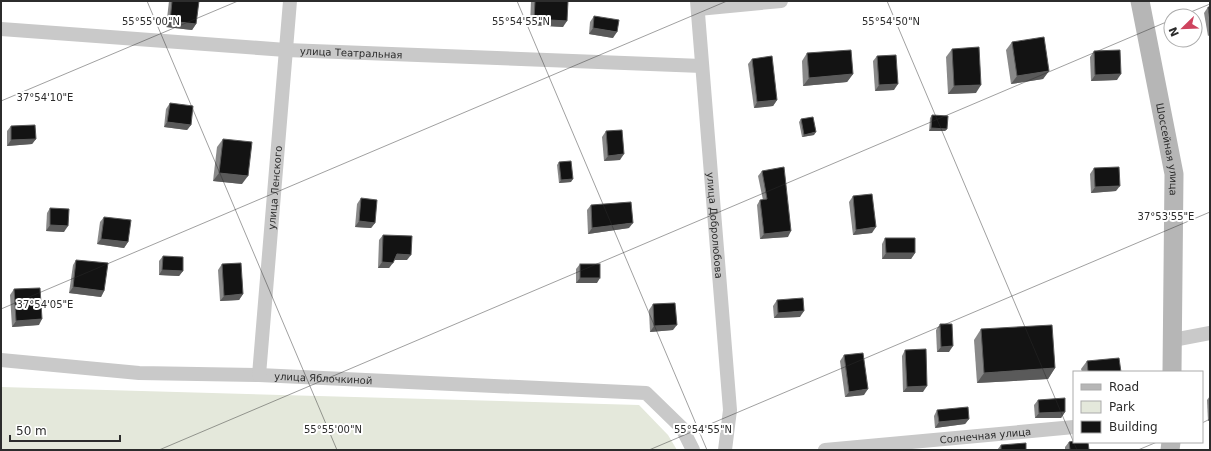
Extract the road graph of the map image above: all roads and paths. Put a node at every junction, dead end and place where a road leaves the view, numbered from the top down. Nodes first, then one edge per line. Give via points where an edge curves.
1 (290, 1) edge
2 (781, 1) edge
3 (1140, 1) edge
4 (697, 5) edge
5 (1, 29) edge
6 (286, 50) junction
7 (702, 66) junction
8 (1210, 333) edge
9 (1172, 340) junction
10 (1, 360) edge
11 (1172, 371) edge
12 (258, 375) junction
13 (1073, 427) edge
14 (693, 450) edge
15 (725, 450) edge
16 (825, 450) edge

1 - 6 street, улица Ленского
2 - 4 street
3 - 9 main road, Шоссейная улица via 1174,174
4 - 7 street, улица Добролюбова
5 - 6 street, улица Театральная
6 - 7 street, улица Театральная
6 - 12 street, улица Ленского
7 - 15 street, улица Добролюбова via 730,410
8 - 9 street
9 - 11 main road, Шоссейная улица
10 - 12 street, улица Яблочкиной via 139,373
12 - 14 street, улица Яблочкиной via 646,393 682,428
13 - 16 street, Солнечная улица

